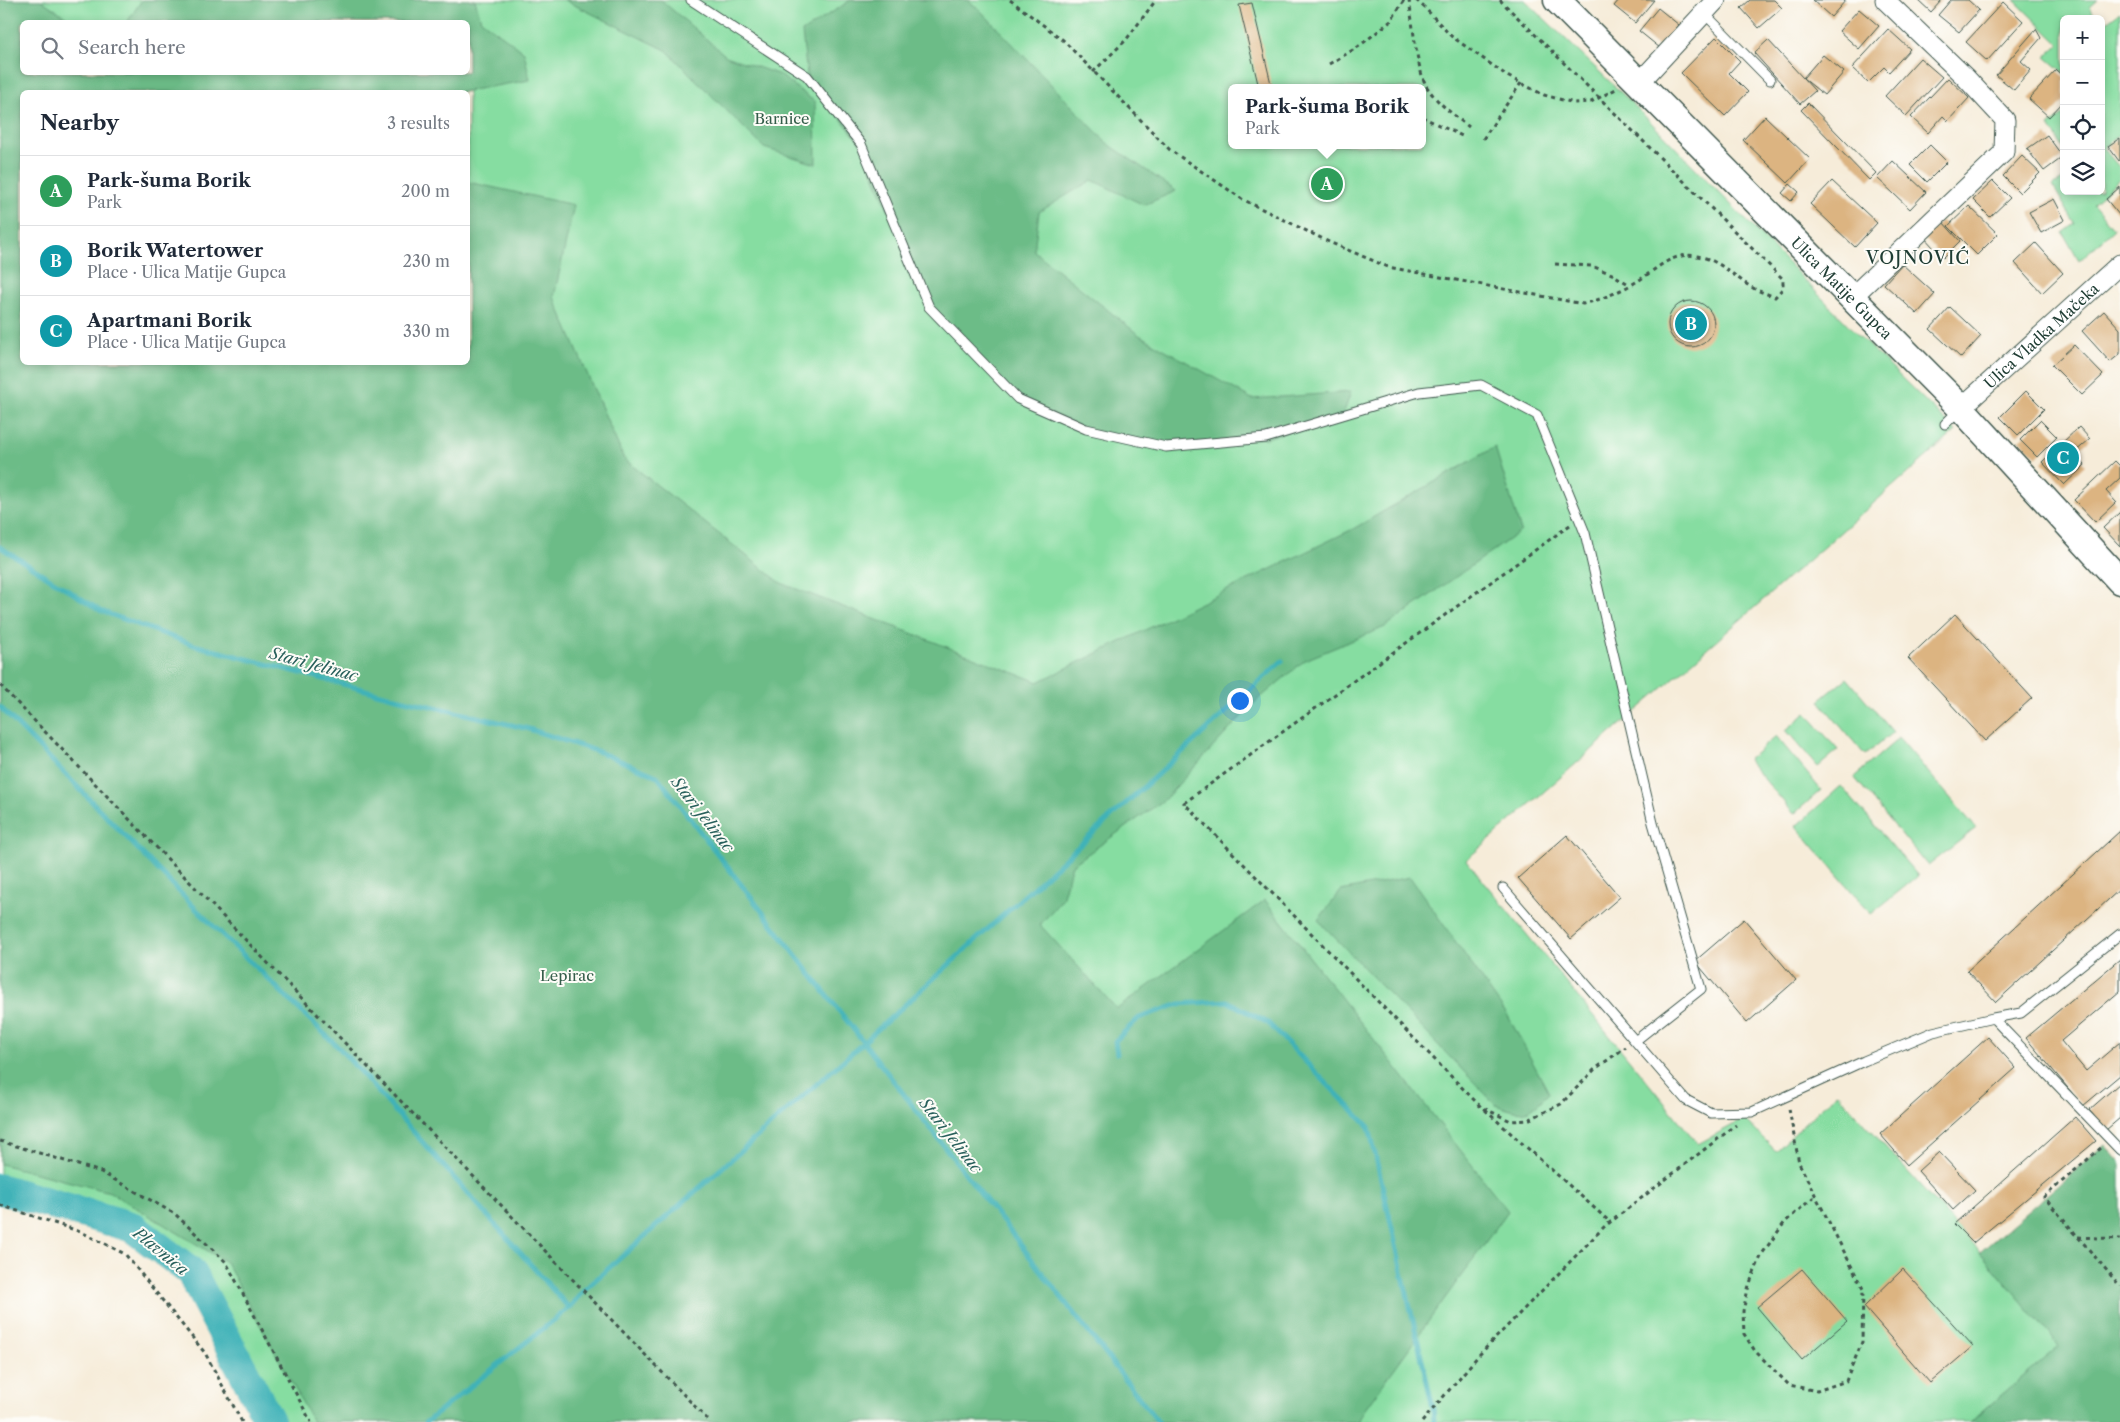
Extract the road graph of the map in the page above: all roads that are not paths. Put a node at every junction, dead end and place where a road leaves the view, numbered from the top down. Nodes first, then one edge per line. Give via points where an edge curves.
1 (692, 0) edge
2 (1557, 0) edge
3 (1885, 0) edge
4 (1710, 6) edge
5 (1770, 80) dead end
6 (1629, 85) junction
7 (2120, 264) edge
8 (1852, 297) junction
9 (1953, 416) junction
10 (2120, 581) edge
11 (1503, 888) dead end
12 (2120, 934) edge
13 (1992, 1018) junction
14 (1635, 1041) junction
15 (2120, 1150) edge

1 - 14 lane via 806,76 861,144 929,307 1018,399 1086,429 1166,447 1266,438 1418,392 1481,385 1537,415 1585,533 1653,823 1701,989
2 - 6 street, Ulica Matije Gupca
3 - 8 street via 2005,120 2004,152
4 - 5 lane
4 - 6 street
6 - 8 street, Ulica Matije Gupca
7 - 9 street, Ulica Vladka Mačeka
8 - 9 street, Ulica Matije Gupca
9 - 10 street, Ulica Matije Gupca
11 - 14 lane
12 - 13 lane via 2021,1013
13 - 14 lane via 1933,1032 1752,1112 1711,1113 1686,1100
13 - 15 lane

